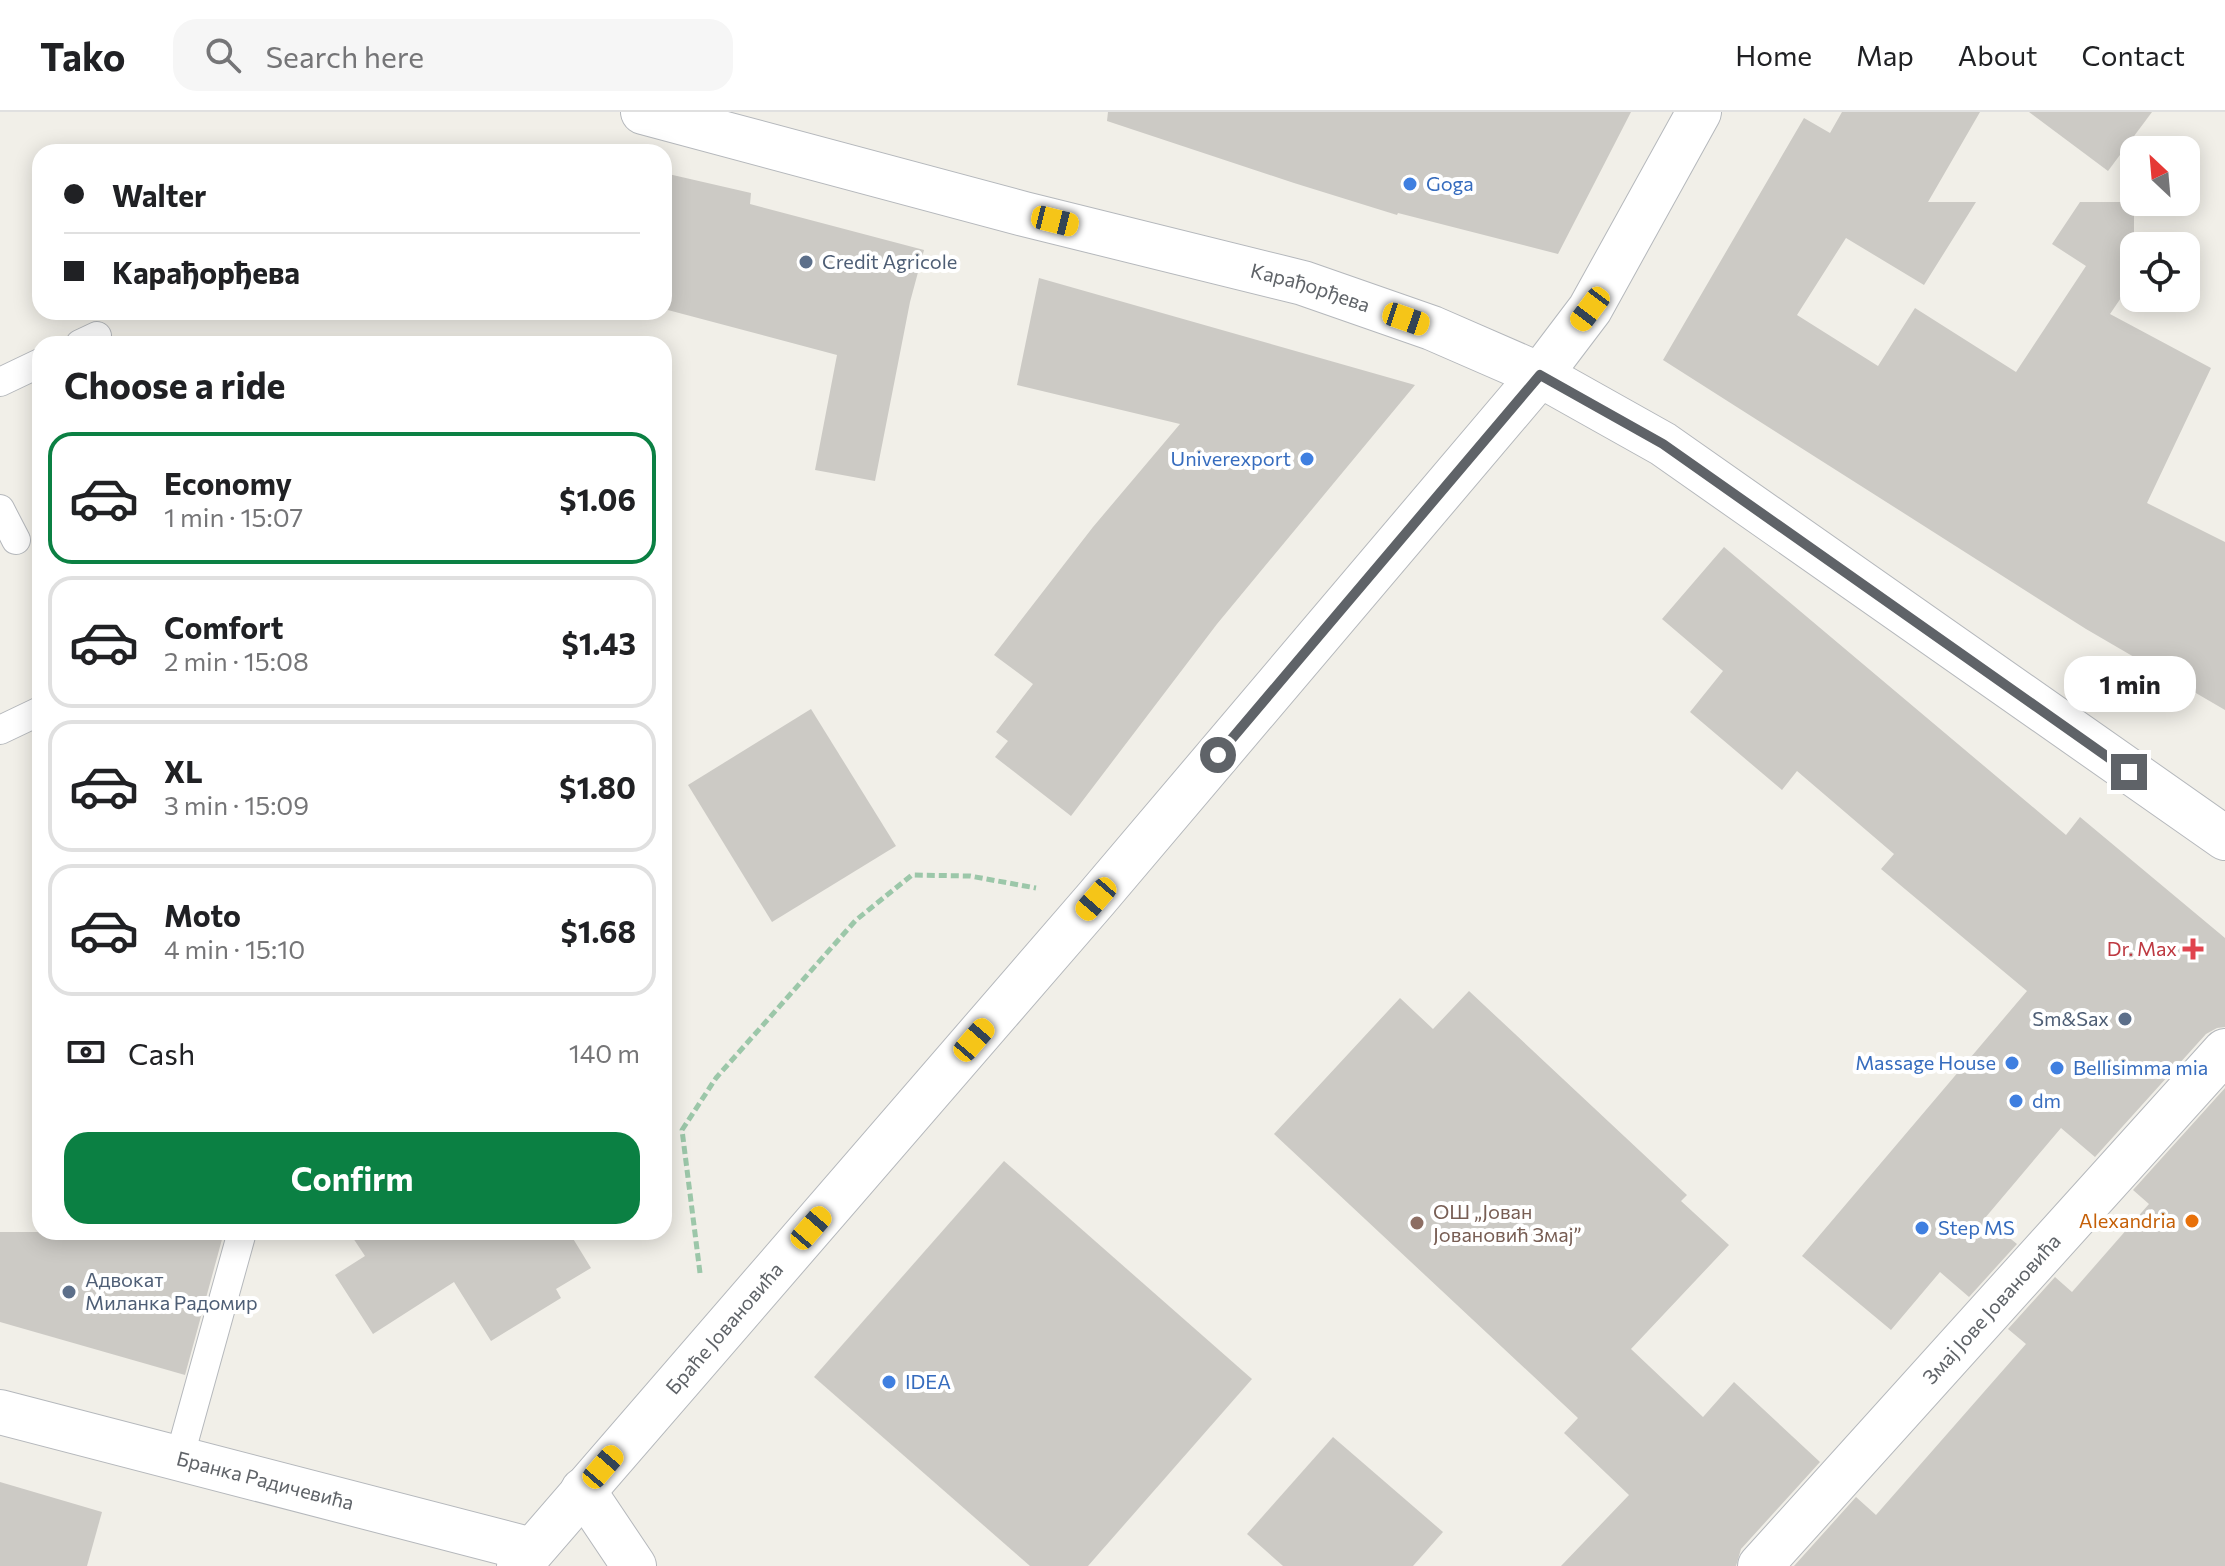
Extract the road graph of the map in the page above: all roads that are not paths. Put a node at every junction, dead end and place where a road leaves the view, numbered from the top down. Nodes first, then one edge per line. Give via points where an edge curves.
1 (643, 112) edge
2 (1699, 112) edge
3 (32, 367) edge
4 (1540, 375) junction
5 (0, 382) edge
6 (0, 509) edge
7 (16, 540) dead end
8 (32, 715) edge
9 (0, 730) edge
10 (2225, 838) edge
11 (2225, 1051) edge
12 (240, 1240) edge
13 (0, 1412) edge
14 (179, 1459) junction
15 (583, 1490) junction
16 (525, 1558) edge
17 (634, 1566) edge
18 (1760, 1566) edge

1 - 4 street, Карађорђева via 1303,283 1432,328
2 - 4 street, Браће Јовановића via 1590,309
3 - 5 lane
4 - 10 street, Карађорђева via 1663,444
4 - 15 street, Браће Јовановића via 1096,899
6 - 7 lane
8 - 9 lane
11 - 18 street, Змај Јове Јовановића
12 - 14 lane
13 - 14 street, Бранка Радичевића
14 - 16 street, Бранка Радичевића
15 - 16 street, Браће Јовановића
15 - 17 street

